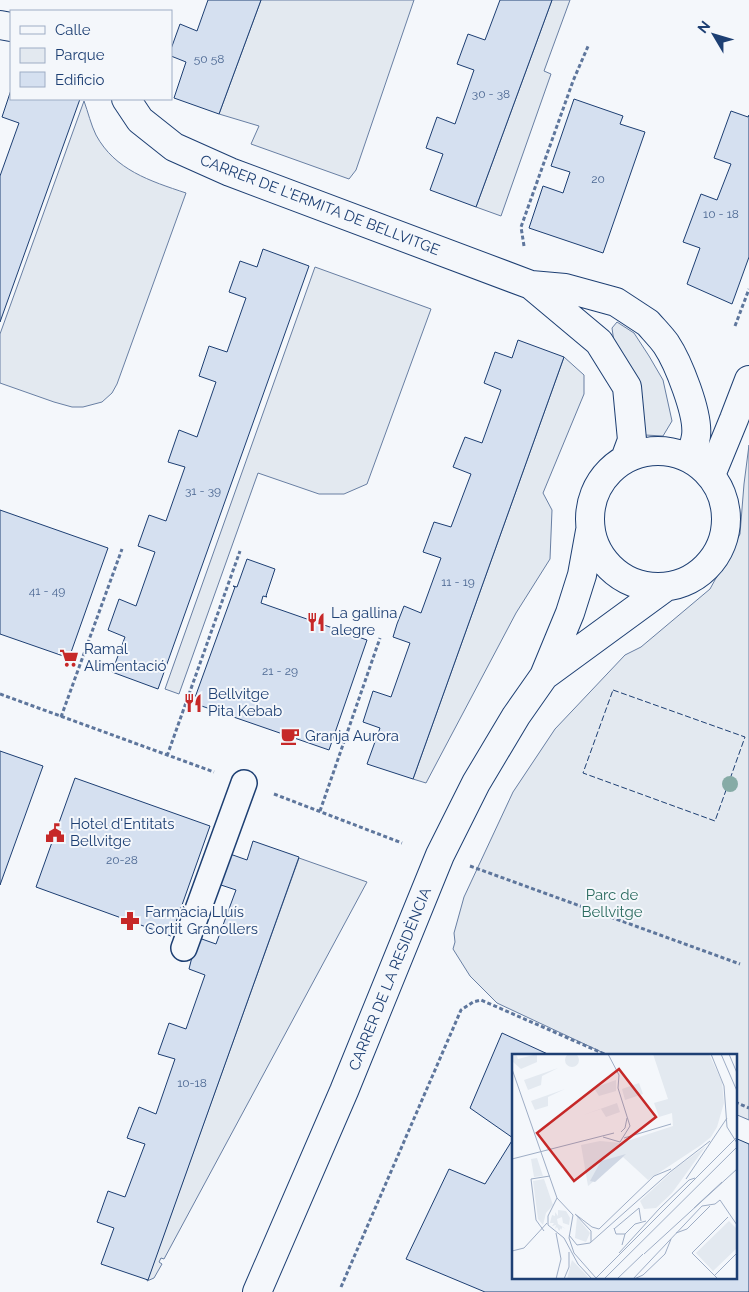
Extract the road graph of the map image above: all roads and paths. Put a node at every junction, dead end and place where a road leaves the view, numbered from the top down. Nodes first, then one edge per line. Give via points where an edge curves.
1 (589, 44) dead end
2 (127, 100) edge
3 (525, 250) dead end
4 (531, 285) junction
5 (749, 289) edge
6 (616, 302) junction
7 (735, 326) dead end
8 (599, 342) junction
9 (749, 380) edge
10 (689, 458) junction
11 (625, 459) junction
12 (711, 475) junction
13 (590, 531) junction
14 (122, 549) dead end
15 (240, 551) dead end
16 (663, 589) junction
17 (380, 638) dead end
18 (544, 676) junction
19 (0, 694) edge
20 (61, 717) junction
21 (167, 756) junction
22 (244, 783) junction
23 (320, 811) junction
24 (402, 843) dead end
25 (462, 864) dead end
26 (184, 948) dead end
27 (740, 964) dead end
28 (605, 1054) edge
29 (736, 1102) edge
30 (749, 1108) edge
31 (341, 1287) dead end
32 (256, 1292) edge

1 - 3 path via 521,227
2 - 4 street, CARRER DE L'ERMITA DE BELLVITGE via 140,120 174,147 261,185
4 - 6 street, CARRER DE L'ERMITA DE BELLVITGE via 565,288
4 - 8 street, CARRER DE L'ERMITA DE BELLVITGE
5 - 7 path
6 - 8 street
6 - 10 street, CARRER DE L'ERMITA DE BELLVITGE via 648,323 666,344 684,378 694,413 696,435
8 - 11 street, CARRER DE L'ERMITA DE BELLVITGE via 627,387 632,440
9 - 12 street
10 - 11 street via 666,451 647,451
10 - 12 street
11 - 13 street via 605,474 597,486 589,509
12 - 16 street via 720,486 727,506 727,523 721,546 706,569 686,583
13 - 16 street via 609,565 626,579
13 - 18 street, CARRER DE LA RESIDÈNCIA via 582,575 570,613
14 - 20 path
15 - 21 path
16 - 18 street, CARRER DE LA RESIDÈNCIA
17 - 23 path
18 - 32 street, CARRER DE LA RESIDÈNCIA via 476,783 440,855 344,1091
19 - 20 path
20 - 21 path
21 - 22 path
22 - 23 path
22 - 26 street
23 - 24 path
25 - 27 path
28 - 31 path via 481,1000 461,1010
29 - 30 path

